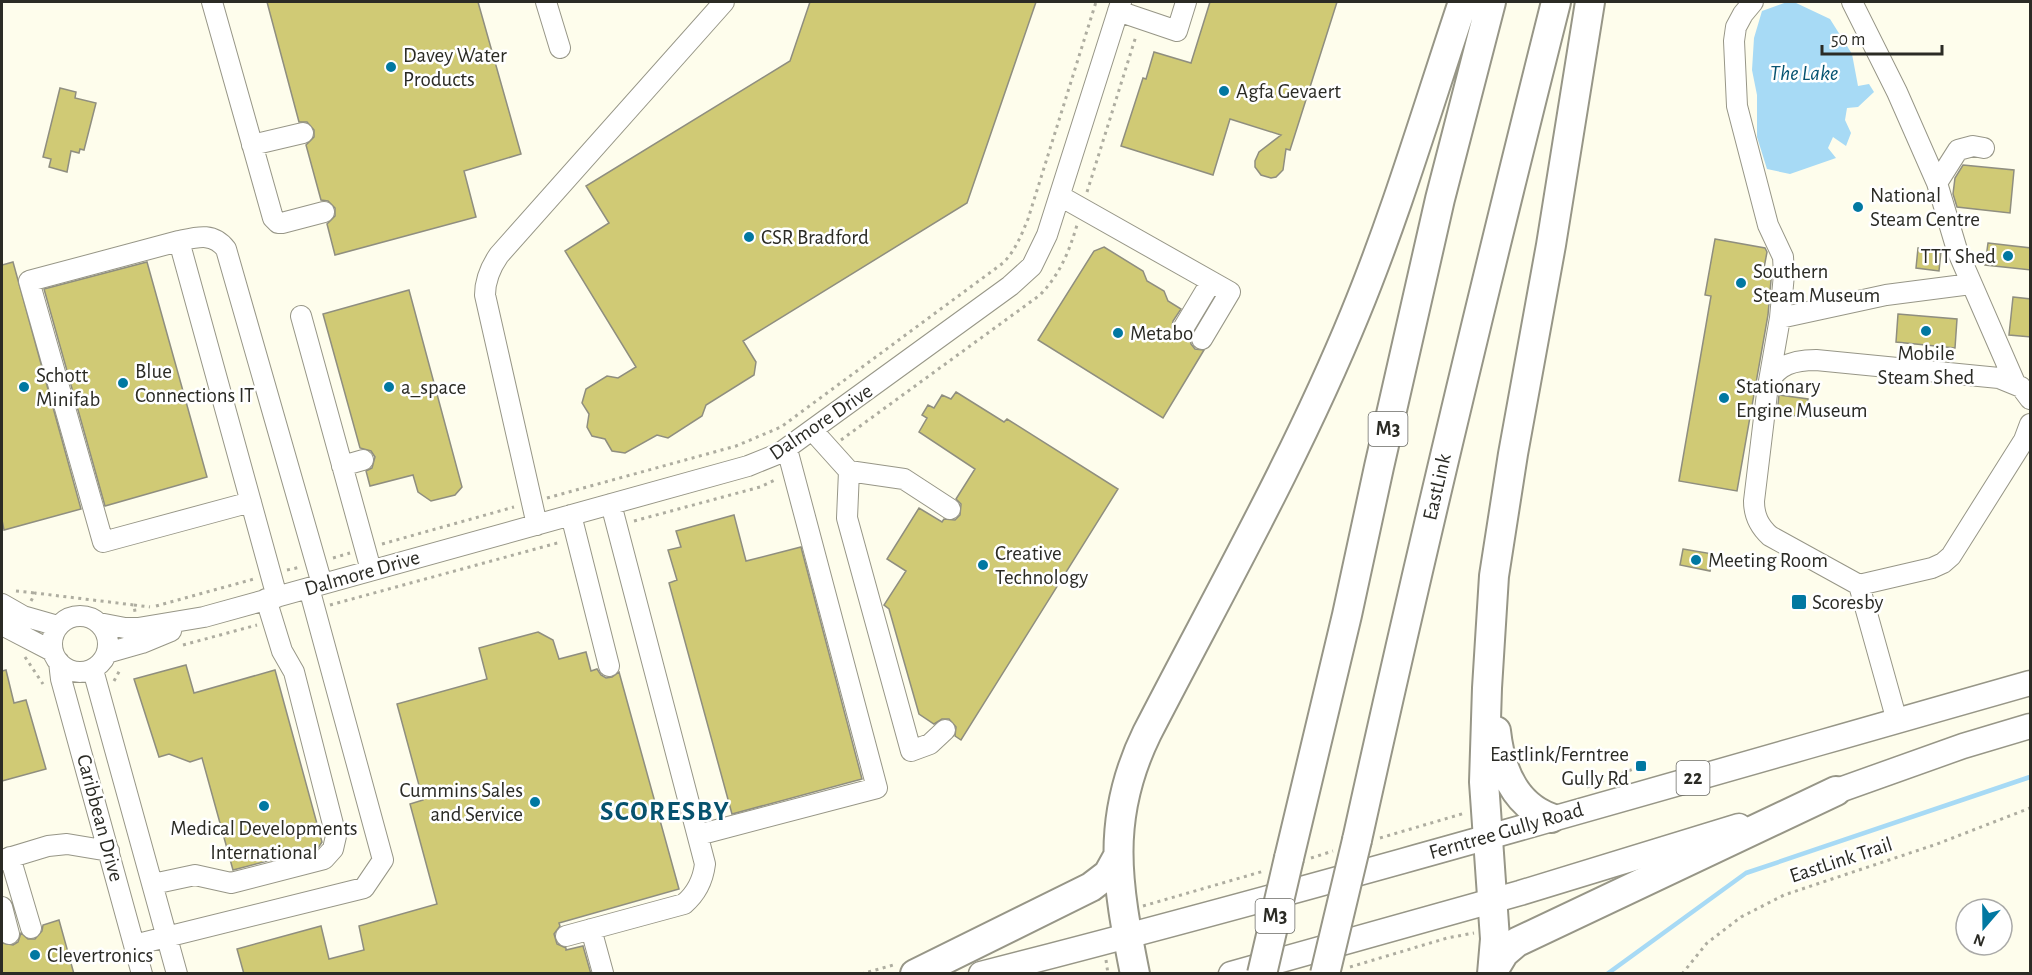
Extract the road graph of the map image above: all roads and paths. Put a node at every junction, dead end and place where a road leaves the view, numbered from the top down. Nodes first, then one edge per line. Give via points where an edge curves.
1 (212, 2) edge
2 (546, 2) edge
3 (724, 2) edge
4 (1096, 2) edge
5 (1186, 2) edge
6 (1463, 2) edge
7 (1491, 2) edge
8 (1556, 2) edge
9 (1590, 2) edge
10 (1753, 2) edge
11 (1852, 2) edge
12 (1119, 6) edge
13 (1141, 19) junction
14 (560, 48) dead end
15 (303, 133) dead end
16 (252, 145) junction
17 (1984, 148) dead end
18 (1937, 183) junction
19 (1060, 196) junction
20 (1082, 208) junction
21 (324, 212) dead end
22 (179, 241) junction
23 (1211, 282) junction
24 (1971, 284) junction
25 (301, 316) dead end
26 (1780, 318) junction
27 (1184, 327) dead end
28 (1202, 339) dead end
29 (2015, 383) junction
30 (1768, 385) junction
31 (2031, 399) edge
32 (2031, 424) edge
33 (813, 430) junction
34 (829, 448) junction
35 (787, 449) junction
36 (363, 460) dead end
37 (342, 466) junction
38 (849, 471) junction
39 (793, 472) junction
40 (250, 502) junction
41 (532, 502) junction
42 (611, 504) junction
43 (950, 509) dead end
44 (571, 515) junction
45 (537, 525) junction
46 (617, 525) junction
47 (578, 537) junction
48 (365, 548) junction
49 (316, 563) junction
50 (371, 570) junction
51 (271, 574) junction
52 (1859, 585) junction
53 (316, 586) junction
54 (272, 598) junction
55 (2, 604) edge
56 (134, 605) junction
57 (315, 609) junction
58 (26, 610) dead end
59 (204, 617) junction
60 (136, 620) dead end
61 (273, 621) junction
62 (99, 623) junction
63 (2, 625) edge
64 (58, 626) junction
65 (1491, 633) junction
66 (181, 646) dead end
67 (21, 652) dead end
68 (107, 653) junction
69 (56, 657) junction
70 (609, 666) dead end
71 (93, 670) junction
72 (2031, 683) edge
73 (46, 691) dead end
74 (1897, 721) junction
75 (2031, 726) edge
76 (945, 730) dead end
77 (1641, 766) dead end
78 (1587, 787) dead end
79 (1836, 791) junction
80 (2031, 808) edge
81 (1551, 818) junction
82 (1487, 822) junction
83 (699, 835) junction
84 (1354, 844) junction
85 (109, 850) junction
86 (1118, 856) junction
87 (6, 858) edge
88 (1285, 863) junction
89 (153, 884) junction
90 (1492, 901) junction
91 (2, 907) edge
92 (1125, 923) junction
93 (31, 928) dead end
94 (591, 929) junction
95 (1494, 930) junction
96 (9, 934) dead end
97 (566, 936) dead end
98 (169, 938) junction
99 (134, 945) junction
100 (1334, 971) edge
101 (603, 973) edge
102 (1492, 973) edge
103 (142, 974) edge
104 (177, 974) edge
105 (915, 974) edge
106 (981, 974) edge
107 (1135, 974) edge
108 (1231, 974) edge
109 (1262, 974) edge
110 (1682, 974) edge

1 - 16 street
2 - 14 street
3 - 41 street via 499,255 490,270 485,296
4 - 41 path via 1028,219 1003,263 781,428 736,446
5 - 13 street via 1177,31
6 - 86 highway via 1391,219 1354,316 1284,467 1138,751 1122,800
7 - 88 highway, M3 via 1440,199 1347,615
8 - 84 highway, EastLink via 1508,188
9 - 65 highway via 1501,529
10 - 26 street via 1740,21 1734,41 1736,97 1767,225 1783,257
11 - 18 street
12 - 13 street
12 - 19 street, Dalmore Drive
13 - 20 path
15 - 16 street
16 - 21 street via 275,221 282,223
17 - 18 street via 1958,150
18 - 24 street
19 - 20 street
19 - 33 street, Dalmore Drive via 1043,246 1026,272
20 - 23 street
20 - 34 path via 1065,261 1040,294
22 - 40 street
22 - 40 street via 29,281 103,542
22 - 49 street via 206,236 226,249
23 - 27 street
23 - 28 street via 1230,292
24 - 26 street via 1886,295
24 - 29 street
25 - 37 street
26 - 30 street
29 - 30 street via 1999,378 1816,360 1779,369
29 - 31 street
30 - 52 street via 1754,501 1758,521 1776,540
32 - 52 street via 1947,560 1932,568
33 - 34 street
33 - 35 street, Dalmore Drive
34 - 38 street
35 - 39 street
35 - 42 street, Dalmore Drive via 765,461
36 - 37 street
37 - 48 street
38 - 43 street via 904,479
38 - 76 street via 847,518 911,751 930,744
39 - 46 path via 760,487
39 - 83 street via 877,788
40 - 51 street
41 - 45 street
41 - 48 path
42 - 44 street, Dalmore Drive
42 - 46 street
44 - 45 street, Dalmore Drive
44 - 47 street
45 - 50 street, Dalmore Drive
46 - 83 street
47 - 57 path
47 - 70 street
48 - 49 path
48 - 50 street
49 - 51 path
49 - 53 street
50 - 53 street, Dalmore Drive
51 - 54 street
51 - 56 path via 154,606
52 - 74 street
53 - 54 street, Dalmore Drive
53 - 57 street
54 - 59 street, Dalmore Drive
54 - 61 street
55 - 64 street via 23,616
56 - 58 path via 35,593
56 - 60 path
57 - 98 street via 383,860 364,888
59 - 62 street, Dalmore Drive via 138,628
59 - 68 street, Dalmore Drive
61 - 66 path
61 - 89 street via 282,651 294,672 336,836 335,845 324,859 231,882 195,875
62 - 64 street via 82,616
62 - 68 street via 107,637
63 - 69 street
64 - 69 street via 54,633
65 - 81 highway via 1497,747 1527,806
65 - 82 highway via 1485,746
67 - 73 path
68 - 71 street
69 - 71 street via 73,672
69 - 85 street, Caribbean Drive
71 - 89 street, Caribbean Drive
72 - 74 main road, Ferntree Gully Road / 22
74 - 81 main road, Ferntree Gully Road / 22
75 - 79 main road
77 - 78 path
79 - 90 main road via 1767,817
79 - 102 highway via 1517,942 1504,953
80 - 110 path, EastLink Trail via 1784,895 1741,917 1707,943
81 - 82 main road, Ferntree Gully Road / 22
82 - 84 path via 1468,811
82 - 90 highway
82 - 92 main road, Ferntree Gully Road / 22
83 - 94 street via 704,872 684,904
84 - 88 path
84 - 100 highway, EastLink, bridge
85 - 87 street via 67,844
85 - 99 street, Caribbean Drive
86 - 92 highway
86 - 105 highway via 1108,874 1091,887
87 - 93 street
88 - 92 path
88 - 109 highway, M3, bridge
89 - 98 street, Caribbean Drive
90 - 95 highway
90 - 108 main road
91 - 96 street
92 - 106 main road, Ferntree Gully Road / 22
92 - 107 highway
94 - 97 street
94 - 101 street
95 - 100 path via 1464,934
95 - 102 highway
98 - 99 street
98 - 104 street, Caribbean Drive
99 - 103 street, Caribbean Drive

